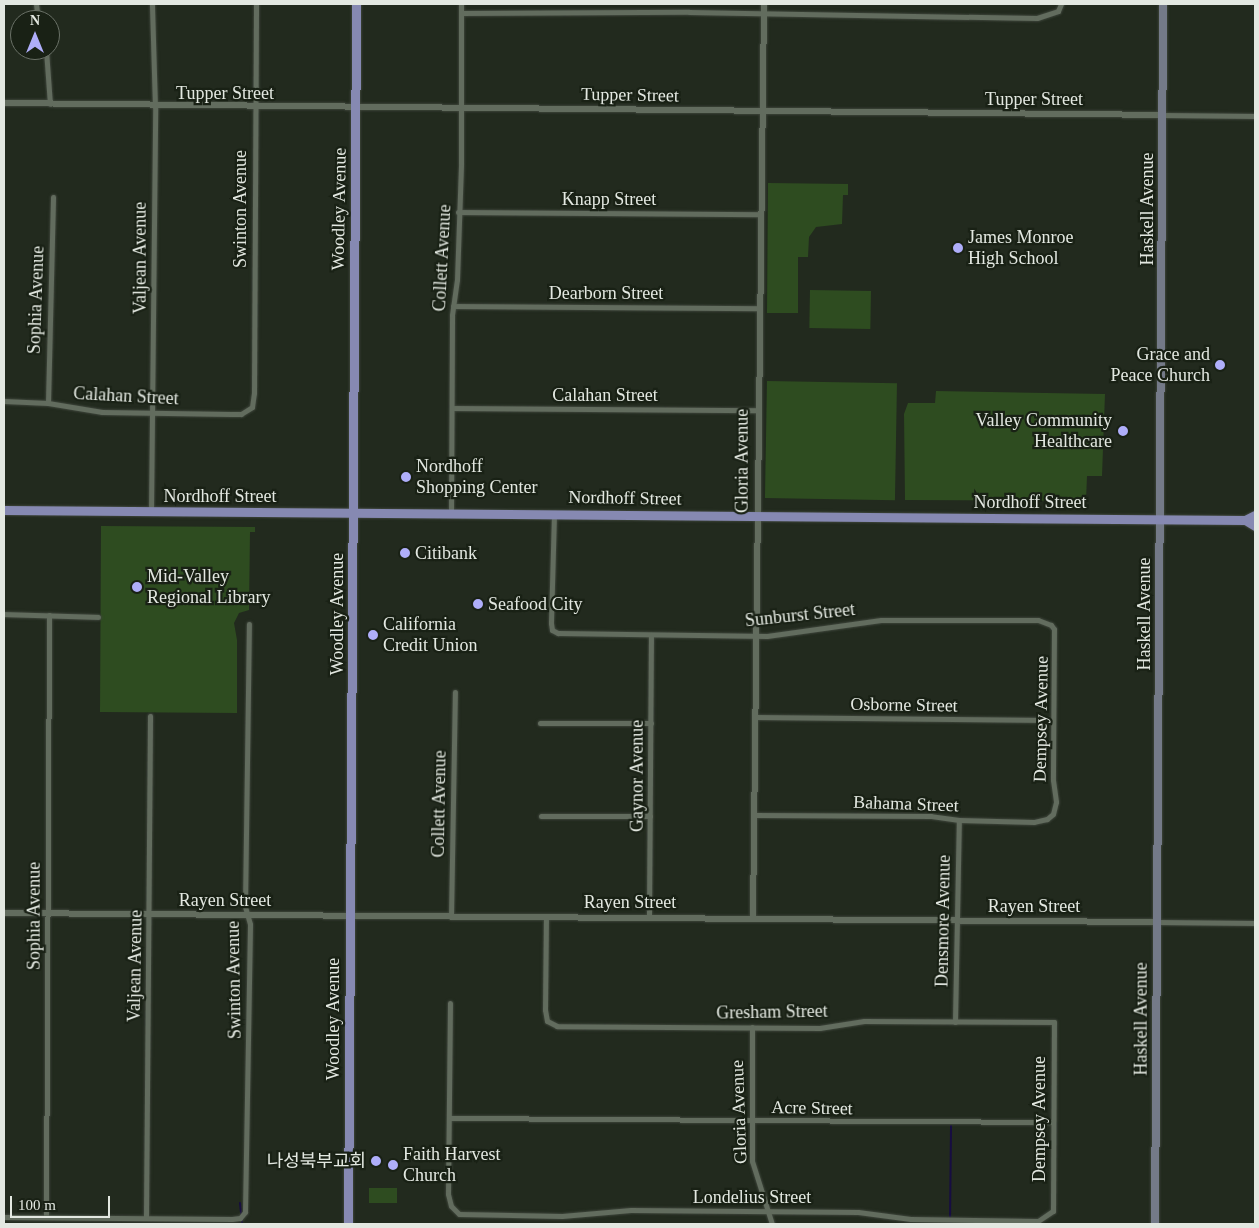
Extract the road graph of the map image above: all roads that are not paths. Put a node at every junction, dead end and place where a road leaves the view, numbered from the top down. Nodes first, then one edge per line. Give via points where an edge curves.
1 (152, 4) edge
2 (256, 4) edge
3 (356, 4) edge
4 (461, 4) edge
5 (764, 4) edge
6 (1061, 4) edge
7 (1164, 4) edge
8 (461, 13) junction
9 (764, 15) junction
10 (47, 60) edge
11 (4, 104) edge
12 (50, 104) junction
13 (356, 107) junction
14 (460, 107) junction
15 (155, 108) junction
16 (255, 108) junction
17 (761, 112) junction
18 (1163, 115) junction
19 (1255, 116) edge
20 (53, 197) dead end
21 (458, 212) junction
22 (760, 214) junction
23 (453, 306) junction
24 (758, 308) junction
25 (4, 402) edge
26 (48, 404) junction
27 (452, 408) junction
28 (757, 410) junction
29 (247, 411) joint
30 (152, 412) junction
31 (4, 510) edge
32 (151, 512) junction
33 (353, 514) junction
34 (451, 514) junction
35 (554, 514) junction
36 (1255, 515) edge
37 (756, 516) junction
38 (1160, 519) junction
39 (1245, 520) junction
40 (1255, 526) edge
41 (4, 614) edge
42 (49, 615) junction
43 (98, 617) dead end
44 (249, 624) dead end
45 (1051, 625) joint
46 (651, 635) junction
47 (755, 635) junction
48 (455, 692) dead end
49 (150, 716) dead end
50 (755, 717) junction
51 (1054, 720) junction
52 (540, 723) dead end
53 (651, 723) junction
54 (1053, 814) joint
55 (541, 816) dead end
56 (650, 816) junction
57 (755, 816) junction
58 (959, 820) junction
59 (4, 913) edge
60 (48, 914) junction
61 (149, 914) junction
62 (248, 916) junction
63 (350, 916) junction
64 (451, 916) junction
65 (546, 917) junction
66 (649, 917) junction
67 (753, 918) junction
68 (956, 921) junction
69 (1157, 922) junction
70 (1255, 923) edge
71 (450, 1003) dead end
72 (955, 1022) junction
73 (1054, 1022) joint
74 (752, 1027) junction
75 (451, 1118) junction
76 (751, 1121) junction
77 (1052, 1122) junction
78 (767, 1211) junction
79 (1050, 1216) joint
80 (4, 1217) edge
81 (46, 1217) junction
82 (146, 1217) junction
83 (348, 1224) edge
84 (772, 1224) edge
85 (1154, 1224) edge

1 - 15 street, Valjean Avenue
2 - 16 street, Swinton Avenue
3 - 13 main road, Woodley Avenue
4 - 8 street, Collett Avenue
5 - 9 street, Gloria Avenue
6 - 9 street via 1058,11 1037,18
7 - 18 main road, Haskell Avenue
8 - 9 street
8 - 14 street, Collett Avenue
9 - 17 street, Gloria Avenue
10 - 12 street
11 - 12 street, Tupper Street
12 - 15 street, Tupper Street via 125,104
13 - 14 street, Tupper Street
13 - 16 street, Tupper Street
13 - 33 main road, Woodley Avenue
14 - 17 street, Tupper Street
14 - 21 street, Collett Avenue
15 - 16 street, Tupper Street
15 - 30 street, Valjean Avenue
16 - 29 street, Swinton Avenue via 254,403
17 - 18 street, Tupper Street
17 - 22 street, Gloria Avenue
18 - 19 street, Tupper Street
18 - 38 main road, Haskell Avenue
20 - 26 street, Sophia Avenue
21 - 22 street, Knapp Street
21 - 23 street, Collett Avenue via 457,280
22 - 24 street, Gloria Avenue
23 - 24 street, Dearborn Street
23 - 27 street, Collett Avenue
24 - 28 street, Gloria Avenue
25 - 26 street, Calahan Street
26 - 30 street, Calahan Street via 95,411
27 - 28 street, Calahan Street
27 - 34 street, Collett Avenue
28 - 37 street, Gloria Avenue
29 - 30 street, Calahan Street via 231,414
30 - 32 street, Valjean Avenue
31 - 32 main road, Nordhoff Street
32 - 33 main road, Nordhoff Street
33 - 34 main road, Nordhoff Street
33 - 63 main road, Woodley Avenue
34 - 35 main road, Nordhoff Street
35 - 37 main road, Nordhoff Street
35 - 46 street, Sunburst Street via 552,630 561,634
36 - 39 main road, Nordhoff Street
37 - 38 main road, Nordhoff Street
37 - 47 street, Gloria Avenue
38 - 39 main road, Nordhoff Street
38 - 69 main road, Haskell Avenue
39 - 40 main road
41 - 42 street
42 - 43 street
42 - 60 street, Sophia Avenue
44 - 62 street, Swinton Avenue via 245,906
45 - 47 street, Sunburst Street via 1038,620 881,620
45 - 51 street, Dempsey Avenue via 1056,637
46 - 47 street, Sunburst Street
46 - 53 street, Gaynor Avenue
47 - 50 street, Gloria Avenue
48 - 64 street, Collett Avenue
49 - 61 street, Valjean Avenue
50 - 51 street, Osborne Street
50 - 57 street, Gloria Avenue
51 - 54 street, Dempsey Avenue
52 - 53 street
53 - 56 street, Gaynor Avenue
54 - 58 street, Bahama Street via 1039,822
55 - 56 street
56 - 66 street, Gaynor Avenue
57 - 58 street, Bahama Street via 931,816
57 - 67 street, Gloria Avenue
58 - 68 street, Densmore Avenue
59 - 60 street, Rayen Street
60 - 61 street, Rayen Street
60 - 81 street, Sophia Avenue
61 - 62 street, Rayen Street
61 - 82 street, Valjean Avenue
62 - 63 street, Rayen Street
62 - 82 street, Swinton Avenue via 247,1202 243,1216 232,1219
63 - 64 street, Rayen Street
63 - 83 main road, Woodley Avenue
64 - 65 street, Rayen Street
65 - 66 street, Rayen Street
65 - 74 street, Gresham Street via 545,1010 550,1024 564,1027
66 - 67 street, Rayen Street
67 - 68 street, Rayen Street
68 - 69 street, Rayen Street
68 - 72 street, Densmore Avenue
69 - 70 street, Rayen Street
69 - 85 main road, Haskell Avenue
71 - 75 street
72 - 73 street, Gresham Street
72 - 74 street, Gresham Street via 864,1021 820,1028
73 - 77 street, Dempsey Avenue
74 - 76 street, Gloria Avenue
75 - 76 street, Acre Street
75 - 78 street, Londelius Street via 448,1194 454,1211 469,1216 562,1216 631,1210
76 - 77 street, Acre Street
76 - 78 street, Gloria Avenue via 752,1161
77 - 79 street, Dempsey Avenue via 1054,1202
78 - 79 street, Londelius Street via 858,1212 911,1219 1038,1221
78 - 84 street, Gloria Avenue
80 - 81 street
81 - 82 street

